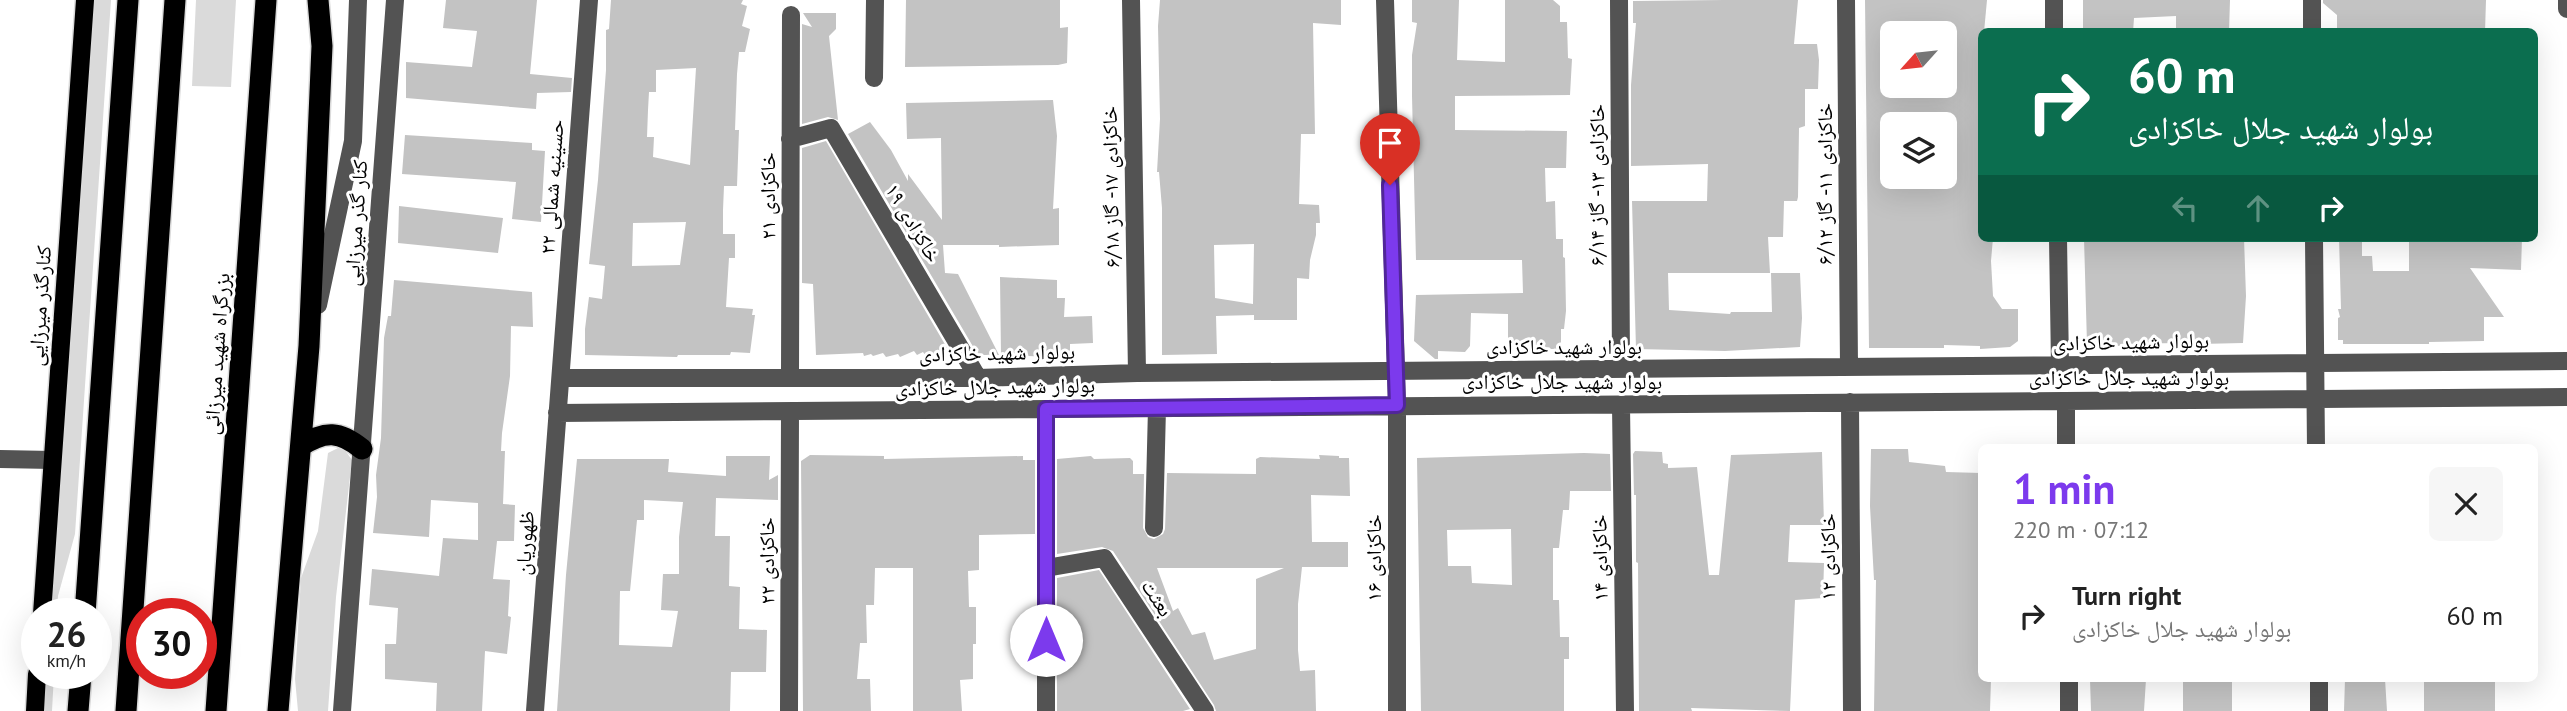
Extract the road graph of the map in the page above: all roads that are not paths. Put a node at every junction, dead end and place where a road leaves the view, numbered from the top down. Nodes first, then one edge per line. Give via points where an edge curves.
1 (85, 0) edge
2 (128, 0) edge
3 (175, 0) edge
4 (266, 0) edge
5 (318, 0) edge
6 (358, 0) edge
7 (395, 0) edge
8 (589, 0) edge
9 (874, 0) edge
10 (1130, 0) edge
11 (1385, 0) edge
12 (1619, 0) edge
13 (1846, 0) edge
14 (2054, 0) edge
15 (2312, 0) edge
16 (2567, 0) edge
17 (2567, 9) edge
18 (791, 15) dead end
19 (2054, 28) edge
20 (2312, 28) edge
21 (874, 78) dead end
22 (790, 139) junction
23 (2058, 242) edge
24 (2315, 242) edge
25 (309, 346) junction
26 (2567, 361) edge
27 (2316, 363) junction
28 (2060, 365) junction
29 (1849, 367) junction
30 (1621, 369) junction
31 (1396, 371) junction
32 (1137, 373) junction
33 (790, 376) junction
34 (978, 377) junction
35 (561, 378) junction
36 (2567, 397) edge
37 (2316, 399) junction
38 (2066, 401) junction
39 (1850, 402) junction
40 (1397, 405) junction
41 (1621, 405) junction
42 (1157, 408) junction
43 (1046, 409) junction
44 (790, 412) junction
45 (557, 413) junction
46 (2066, 444) edge
47 (2316, 444) edge
48 (301, 446) junction
49 (362, 449) junction
50 (0, 459) edge
51 (52, 460) junction
52 (1154, 528) dead end
53 (1046, 568) junction
54 (42, 598) edge
55 (86, 598) edge
56 (2068, 682) edge
57 (2319, 682) edge
58 (36, 689) edge
59 (79, 689) edge
60 (35, 711) edge
61 (78, 711) edge
62 (126, 711) edge
63 (216, 711) edge
64 (278, 711) edge
65 (342, 711) edge
66 (535, 711) edge
67 (789, 711) edge
68 (1046, 711) edge
69 (1205, 711) edge
70 (1397, 711) edge
71 (1625, 711) edge
72 (1852, 711) edge
73 (2069, 711) edge
74 (2319, 711) edge

1 - 51 main road, کنارگذر میرزایی
2 - 55 highway
3 - 62 highway
4 - 63 highway, بزرگراه شهید میرزائی
5 - 25 highway via 321,46
6 - 25 street via 353,141
7 - 49 street, کنار گذر میرزایی
8 - 35 street, حسینیه شمالی ۲۲
9 - 21 street
10 - 32 street, خاکزادی ۱۷- گاز ۶/۱۸
11 - 31 street, خاکزادی ۱۶
12 - 30 street, خاکزادی ۱۳- گاز ۶/۱۴
13 - 29 street, خاکزادی ۱۱- گاز ۶/۱۲
14 - 19 street
15 - 20 street
16 - 17 street
18 - 22 street, خاکزادی ۲۱
22 - 33 street, خاکزادی ۲۱
22 - 34 street, خاکزادی ۱۹ via 831,128
23 - 28 street
24 - 27 street
25 - 48 highway
26 - 27 street, بولوار شهید خاکزادی
27 - 28 street, بولوار شهید خاکزادی
27 - 37 street
28 - 29 street, بولوار شهید خاکزادی
29 - 30 street, بولوار شهید خاکزادی
30 - 31 street, بولوار شهید خاکزادی
31 - 32 street, بولوار شهید خاکزادی
31 - 40 street, خاکزادی ۱۶
32 - 34 street, بولوار شهید خاکزادی
33 - 34 street, بولوار شهید خاکزادی
33 - 35 street, بولوار شهید خاکزادی
35 - 45 street, ظهوریان
36 - 37 street, بولوار شهید جلال خاکزادی
37 - 38 street, بولوار شهید جلال خاکزادی
37 - 47 street
38 - 39 street, بولوار شهید جلال خاکزادی
38 - 46 street
39 - 41 street, بولوار شهید جلال خاکزادی
39 - 72 street, خاکزادی ۱۲
40 - 41 street, بولوار شهید جلال خاکزادی
40 - 42 street, بولوار شهید جلال خاکزادی
40 - 70 street, خاکزادی ۱۶
41 - 71 street, خاکزادی ۱۴
42 - 43 street, بولوار شهید جلال خاکزادی
42 - 52 street
43 - 44 street, بولوار شهید جلال خاکزادی
43 - 53 street
44 - 45 street, بولوار شهید جلال خاکزادی
44 - 67 street, خاکزادی ۲۲
45 - 66 street, ظهوریان
48 - 49 highway via 332,434 349,438
48 - 64 highway
49 - 65 street, کنار گذر میرزایی
50 - 51 street
51 - 54 main road, کنارگذر میرزایی
53 - 68 street
53 - 69 street, بعثت via 1104,558
56 - 73 street
57 - 74 street
58 - 60 main road
59 - 61 highway

